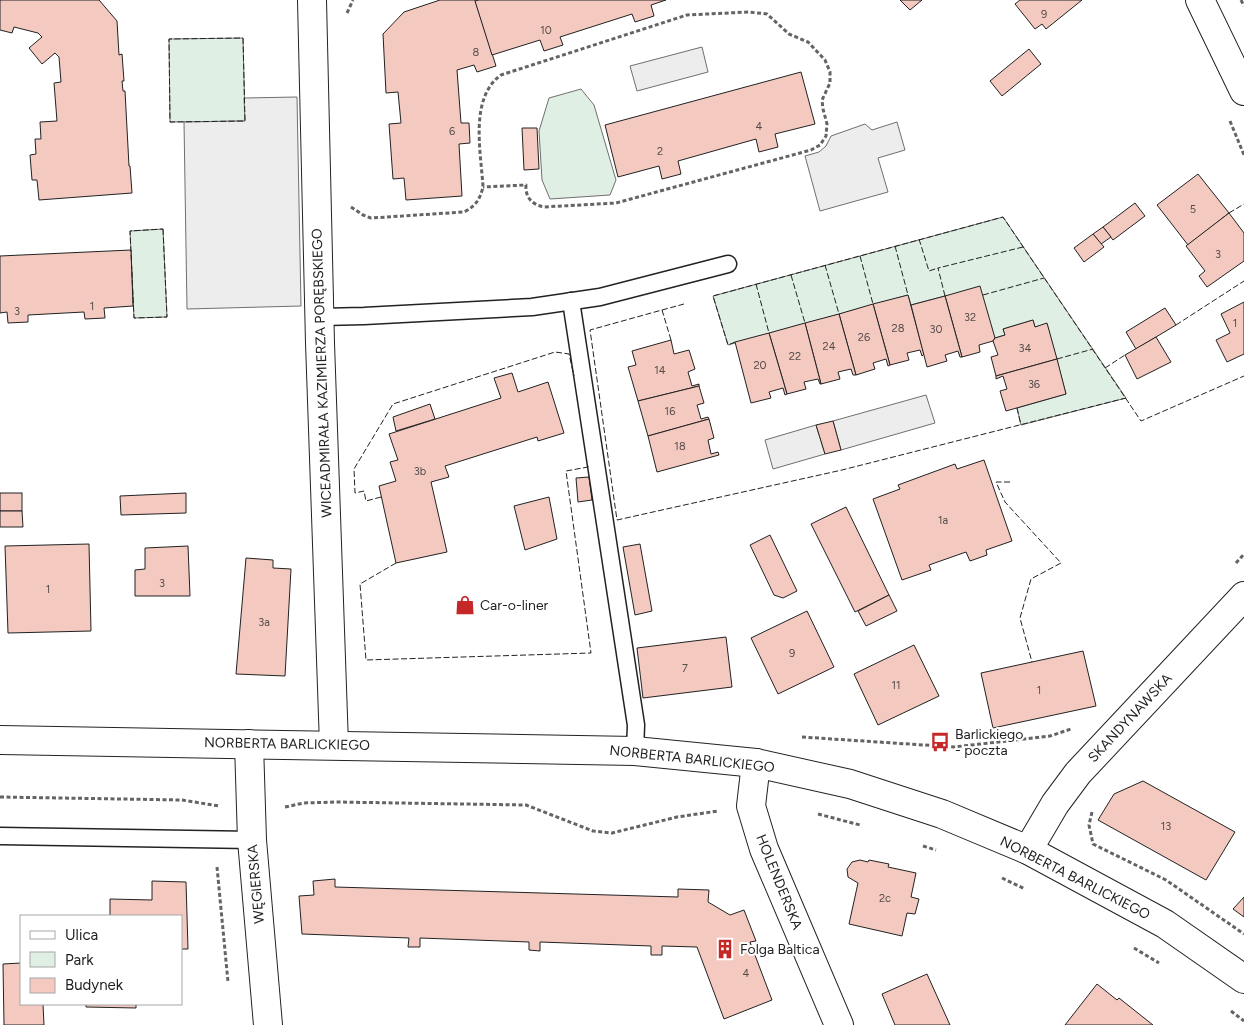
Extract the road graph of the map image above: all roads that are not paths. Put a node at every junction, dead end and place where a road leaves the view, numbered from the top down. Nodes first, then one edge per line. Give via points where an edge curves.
1 (312, 0) edge
2 (1200, 0) edge
3 (1244, 91) edge
4 (728, 264) dead end
5 (571, 301) junction
6 (320, 316) junction
7 (1244, 596) edge
8 (0, 740) edge
9 (250, 744) junction
10 (334, 745) junction
11 (635, 750) junction
12 (756, 763) junction
13 (0, 836) edge
14 (252, 840) junction
15 (1028, 850) junction
16 (1244, 979) edge
17 (268, 1025) edge
18 (838, 1025) edge

1 - 6 street, WICEADMIRAŁA KAZIMIERZA PORĘBSKIEGO
2 - 3 street
4 - 5 lane via 600,297
5 - 6 lane via 522,308
5 - 11 lane via 636,725
6 - 10 street, WICEADMIRAŁA KAZIMIERZA PORĘBSKIEGO
7 - 15 street, SKANDYNAWSKA via 1078,773
8 - 9 street, NORBERTA BARLICKIEGO
9 - 10 street, NORBERTA BARLICKIEGO
9 - 14 street, WĘGIERSKA
10 - 11 street, NORBERTA BARLICKIEGO
11 - 12 street, NORBERTA BARLICKIEGO
12 - 15 street, NORBERTA BARLICKIEGO via 850,784 942,814
12 - 18 street, HOLENDERSKA via 751,806 764,849
13 - 14 lane
14 - 17 street, WĘGIERSKA
15 - 16 street, NORBERTA BARLICKIEGO via 1165,924

